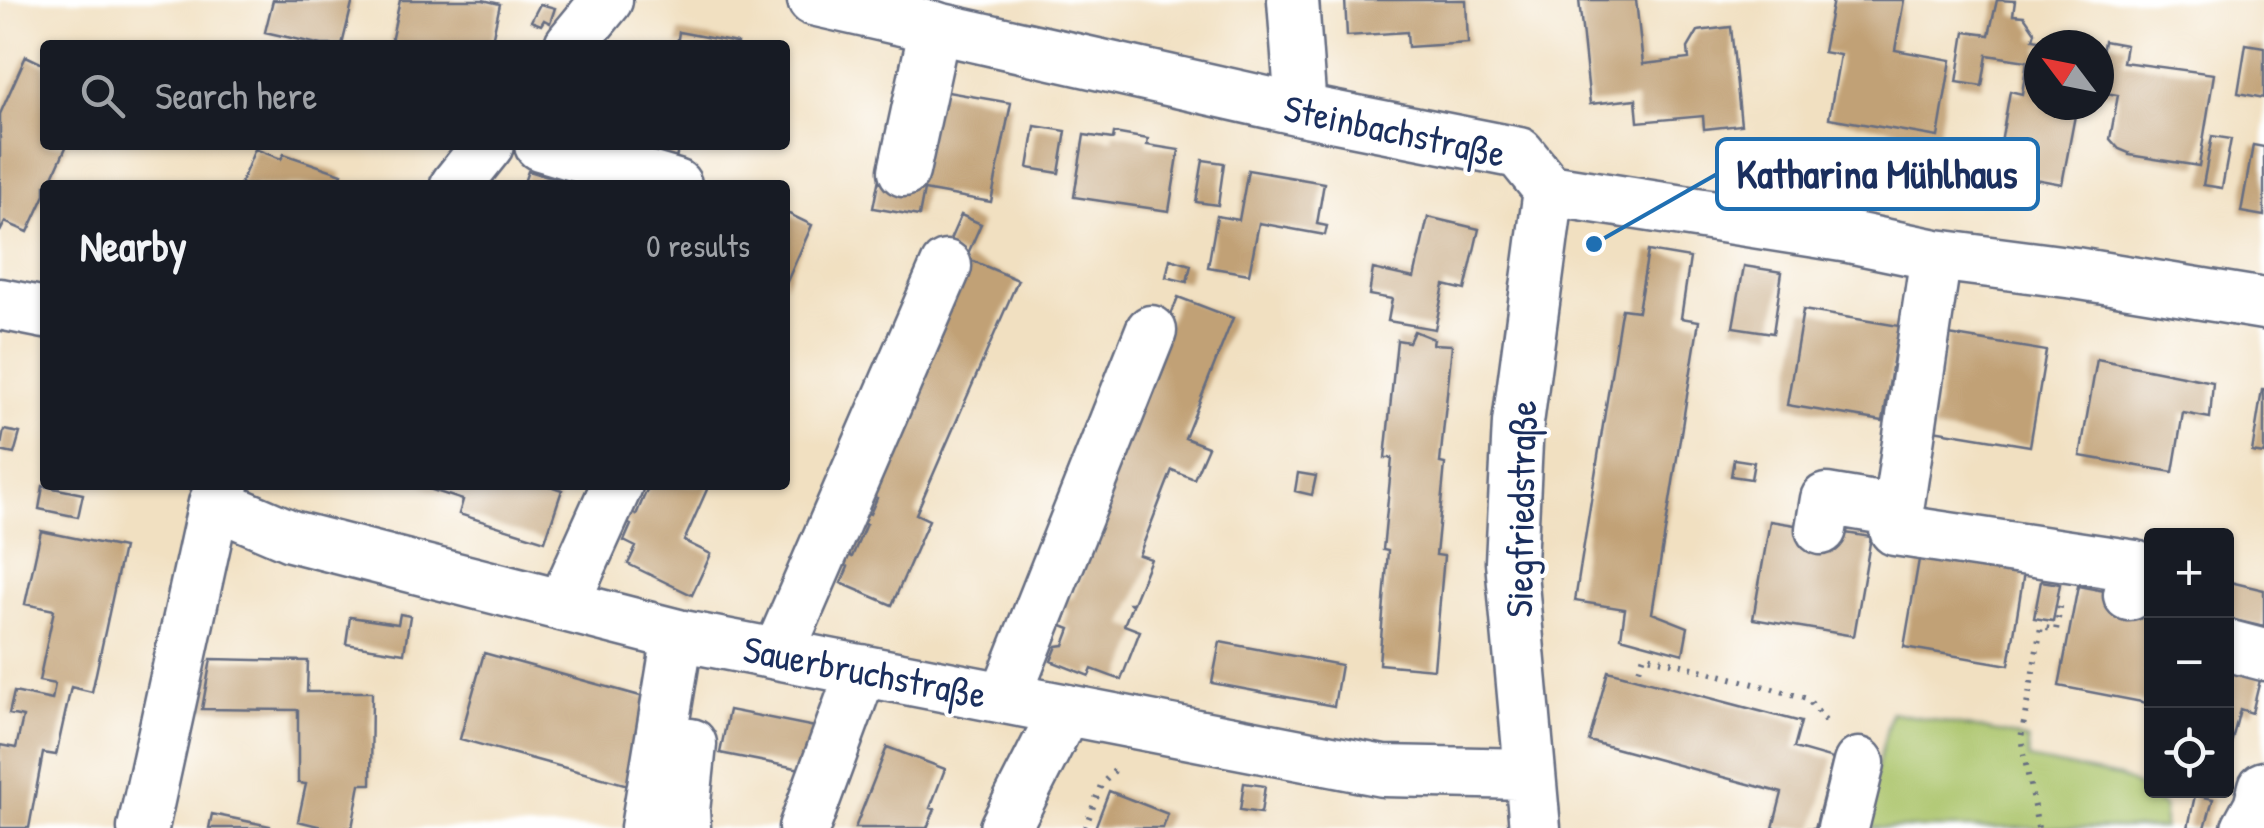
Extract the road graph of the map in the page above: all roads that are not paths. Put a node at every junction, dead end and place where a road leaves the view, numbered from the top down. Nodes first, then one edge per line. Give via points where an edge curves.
1 (606, 0) edge
2 (813, 0) edge
3 (1293, 0) edge
4 (934, 28) junction
5 (574, 40) edge
6 (1301, 110) junction
7 (484, 150) edge
8 (557, 150) edge
9 (904, 171) dead end
10 (460, 180) edge
11 (659, 180) edge
12 (1549, 190) junction
13 (1936, 255) junction
14 (946, 266) dead end
15 (0, 304) edge
16 (2264, 304) edge
17 (40, 311) edge
18 (1150, 331) dead end
19 (616, 490) edge
20 (219, 494) edge
21 (1898, 511) junction
22 (1821, 529) dead end
23 (2129, 596) dead end
24 (563, 606) junction
25 (690, 638) junction
26 (2234, 646) edge
27 (778, 654) junction
28 (2264, 655) edge
29 (862, 670) junction
30 (1005, 698) junction
31 (1066, 710) junction
32 (1859, 763) road end
33 (1529, 774) junction
34 (2234, 777) edge
35 (2264, 786) edge
36 (143, 828) edge
37 (646, 828) edge
38 (684, 828) edge
39 (804, 828) edge
40 (1005, 828) edge
41 (1535, 828) edge
42 (1843, 828) edge
43 (2247, 828) edge

1 - 5 street
2 - 4 street, Steinbachstraße
3 - 6 street
4 - 6 street, Steinbachstraße
4 - 9 street
6 - 12 street, Steinbachstraße via 1518,153
7 - 10 street
8 - 11 street
12 - 13 street, Steinbachstraße
12 - 33 street, Siegfriedstraße via 1513,494 1511,562
13 - 16 street, Steinbachstraße
13 - 21 street
14 - 27 street
15 - 17 street
18 - 30 street
19 - 24 street
20 - 24 street, Sauerbruchstraße via 291,536
20 - 36 street
21 - 22 street via 1826,500
21 - 23 street via 1895,530 2135,566
24 - 25 street, Sauerbruchstraße
25 - 27 street, Sauerbruchstraße
25 - 37 street
25 - 38 street
26 - 28 street
27 - 29 street, Sauerbruchstraße
29 - 30 street, Sauerbruchstraße
29 - 39 street
30 - 31 street, Sauerbruchstraße
31 - 33 street, Sauerbruchstraße via 1382,771
31 - 40 street
32 - 42 street
33 - 41 street, Siegfriedstraße
34 - 35 street
35 - 43 street

